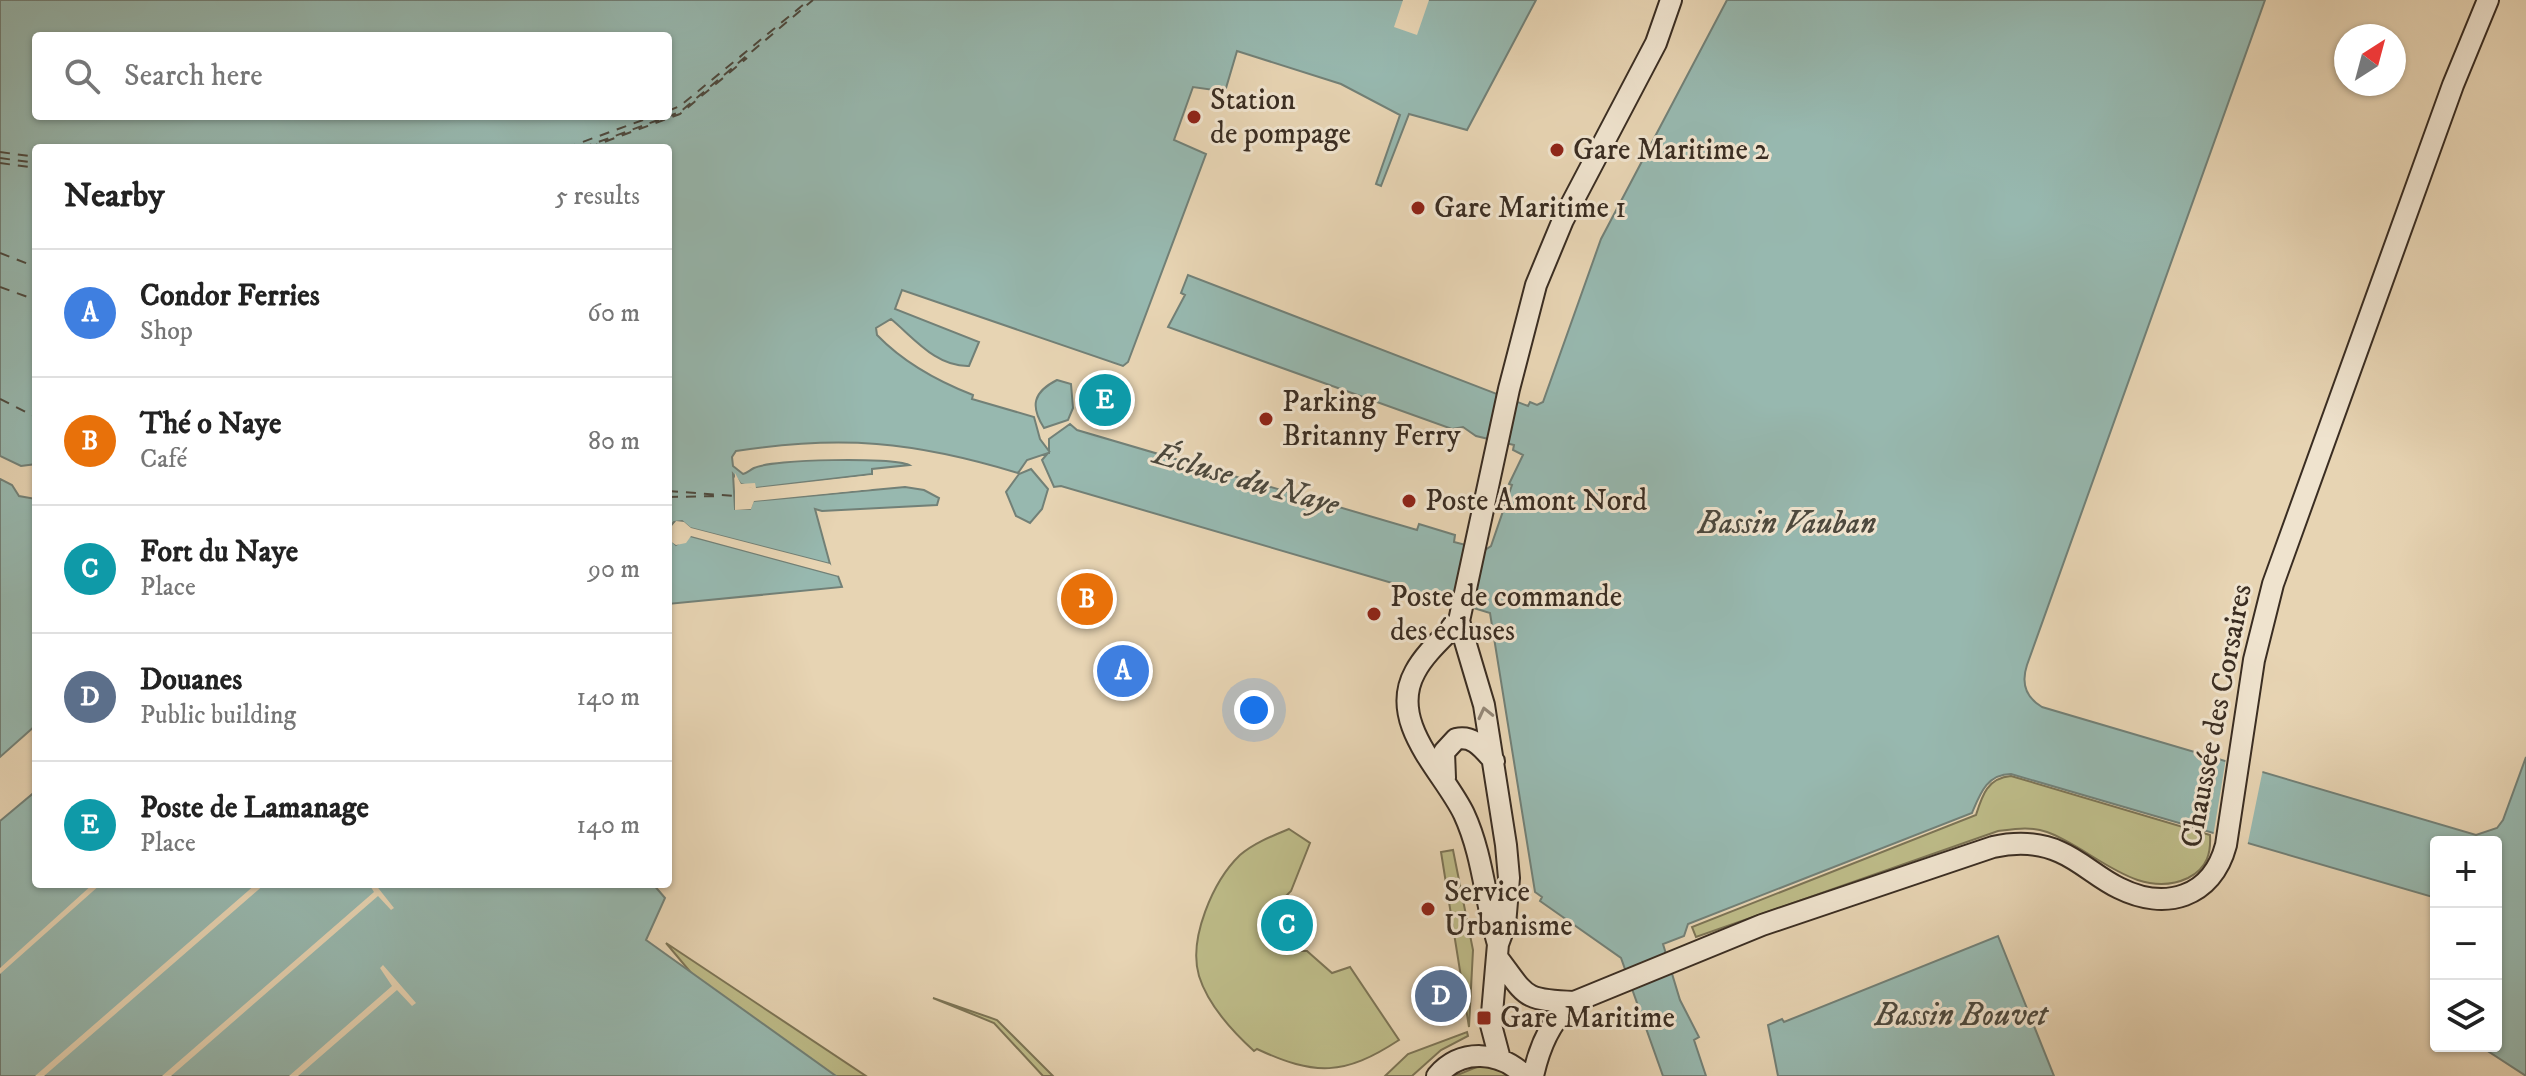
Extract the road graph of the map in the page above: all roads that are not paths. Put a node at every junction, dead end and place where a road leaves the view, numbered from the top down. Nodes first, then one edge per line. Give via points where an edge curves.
1 (1671, 0) edge
2 (2488, 0) edge
3 (1461, 631) junction
4 (1494, 761) junction
5 (1446, 782) junction
6 (1497, 950) junction
7 (1580, 1000) junction
8 (1491, 1025) junction
9 (1539, 1049) junction
10 (1470, 1056) junction
11 (1505, 1061) junction
12 (1437, 1076) edge
13 (1525, 1076) edge
14 (1533, 1076) edge

1 - 3 street via 1640,76 1548,254 1525,322
2 - 7 street, Chaussée des Corsaires via 2273,584 2254,660 2226,845 2208,882 2188,896 2170,900 2131,894 2067,856 2014,842 1762,925
4 -> 3 street via 1484,705
3 - 5 street via 1441,641 1414,673 1409,716 1416,738
4 - 5 street via 1478,743 1456,739 1442,757
4 - 6 street via 1509,878
5 - 6 street via 1475,843
6 - 7 street via 1523,992 1549,1002
6 - 8 street
7 - 9 street, Chaussée des Corsaires via 1566,1008
8 - 10 street
8 - 11 street
9 - 11 street
9 - 14 street, Chaussée des Corsaires
10 - 11 street
10 - 12 street
11 - 13 street

